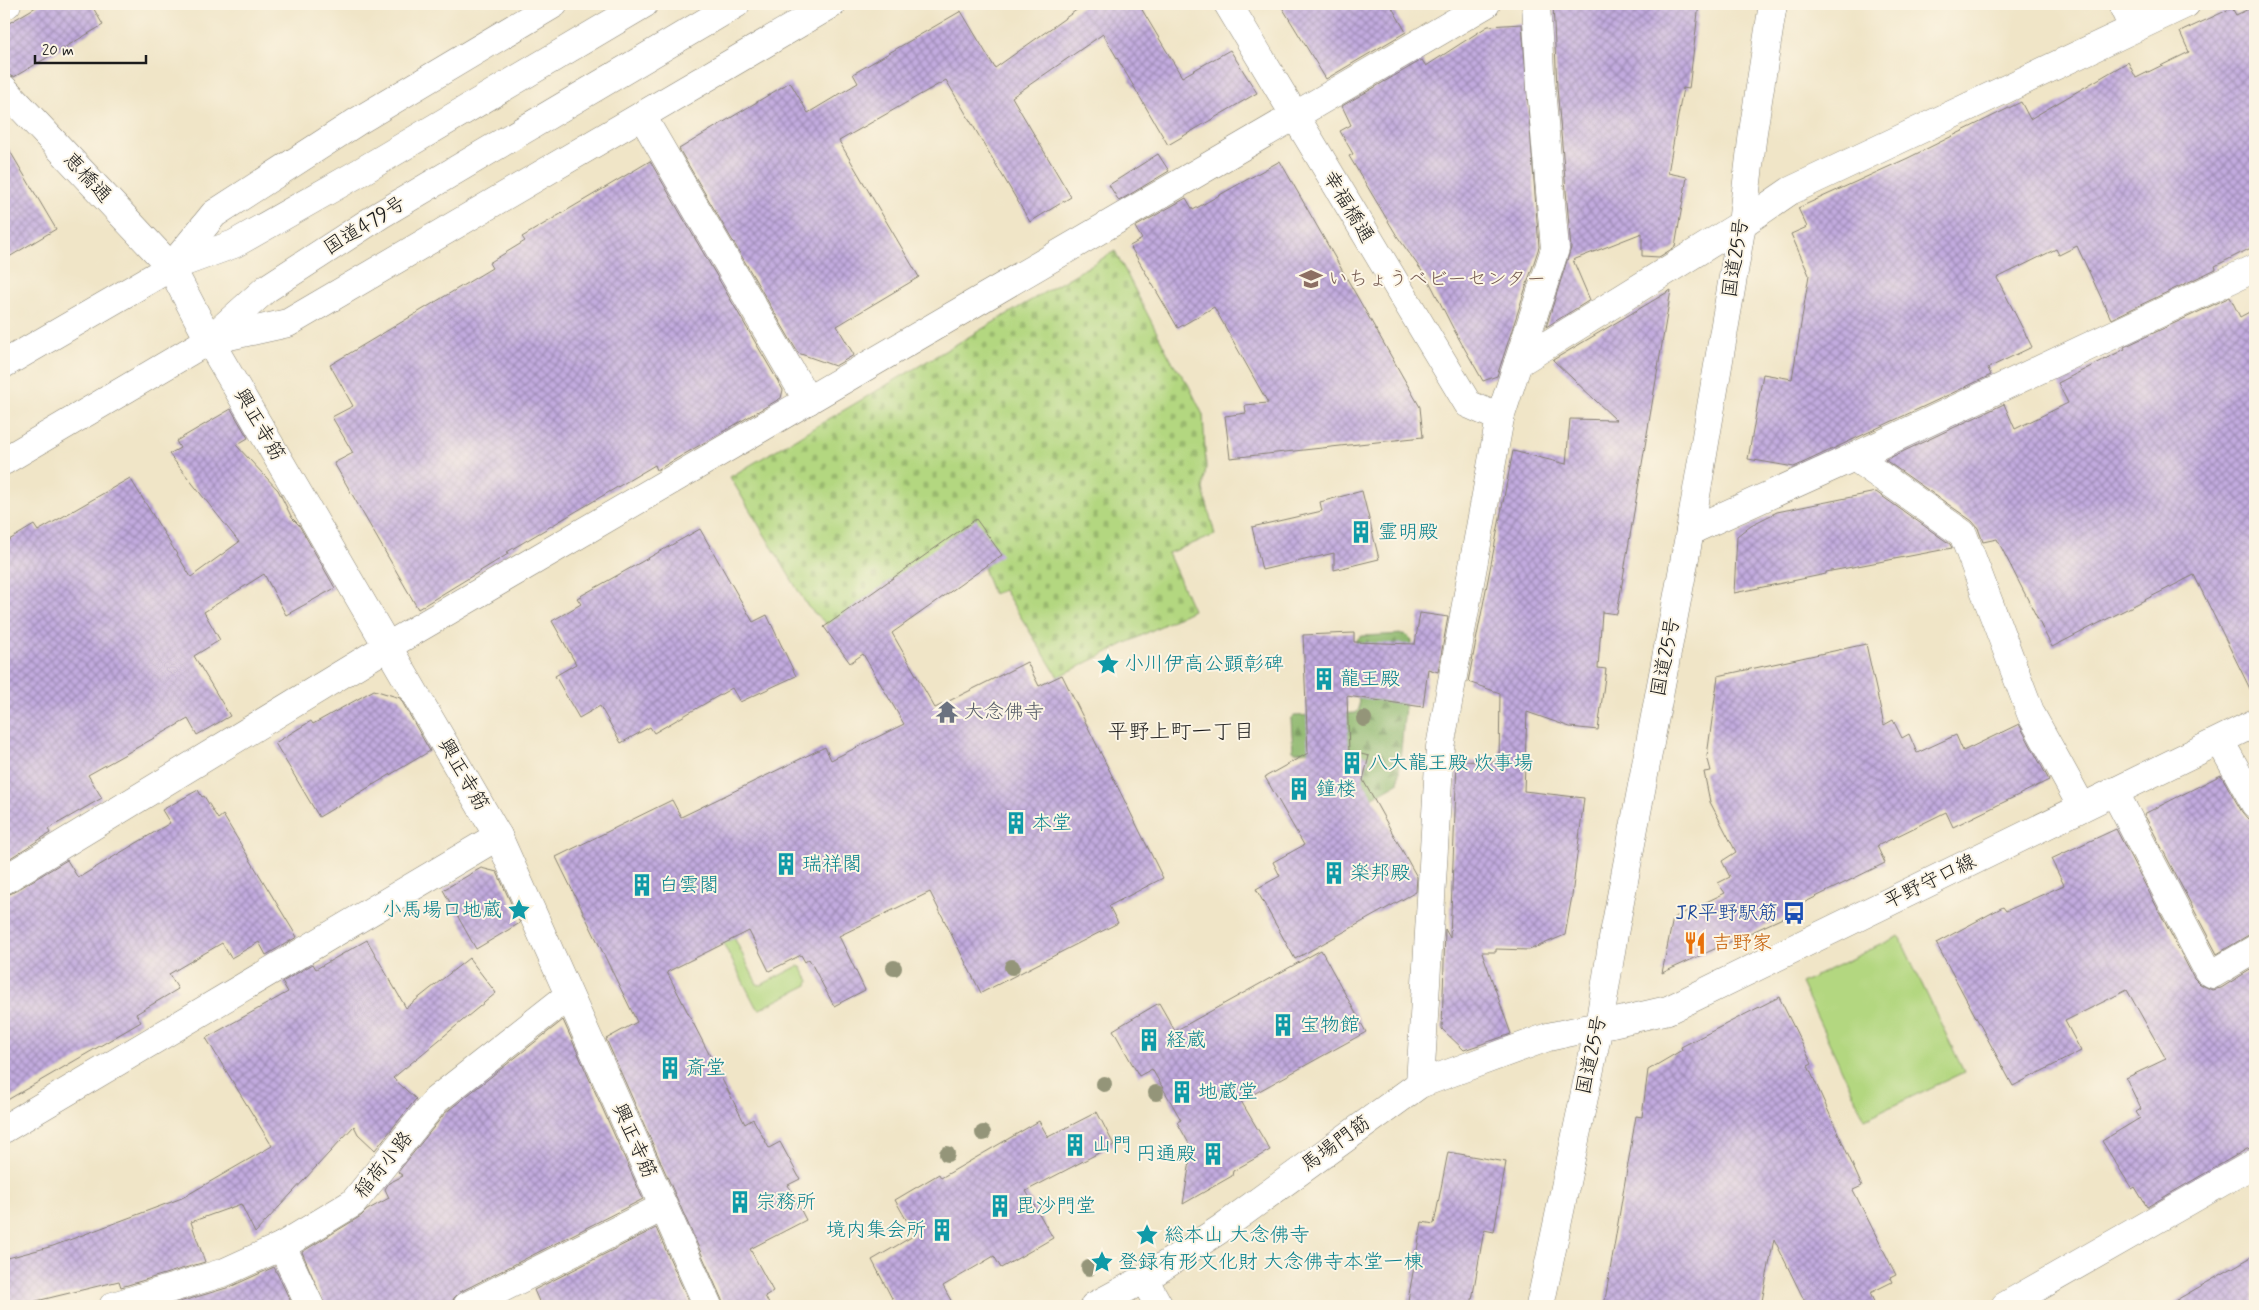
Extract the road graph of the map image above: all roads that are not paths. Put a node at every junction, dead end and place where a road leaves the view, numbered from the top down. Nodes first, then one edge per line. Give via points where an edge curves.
1 (554, 4) edge
2 (644, 4) edge
3 (736, 4) edge
4 (832, 4) edge
5 (1228, 4) edge
6 (1486, 4) edge
7 (1536, 4) edge
8 (1773, 4) edge
9 (2186, 4) edge
10 (2128, 16) edge
11 (4, 89) edge
12 (1293, 115) junction
13 (642, 116) junction
14 (1742, 224) junction
15 (171, 267) junction
16 (2255, 268) edge
17 (209, 340) junction
18 (1518, 363) junction
19 (4, 364) edge
20 (808, 401) junction
21 (1500, 418) junction
22 (1854, 456) junction
23 (4, 460) edge
24 (1690, 531) junction
25 (388, 646) junction
26 (2255, 723) edge
27 (2220, 741) junction
28 (2114, 792) junction
29 (2255, 804) edge
30 (2082, 807) junction
31 (498, 836) junction
32 (4, 880) edge
33 (2255, 948) edge
34 (568, 996) junction
35 (1599, 1026) junction
36 (1420, 1084) junction
37 (4, 1129) edge
38 (2255, 1163) edge
39 (663, 1207) junction
40 (282, 1246) junction
41 (1144, 1279) junction
42 (113, 1306) edge
43 (310, 1306) edge
44 (466, 1306) edge
45 (708, 1306) edge
46 (1094, 1306) edge
47 (1159, 1306) edge
48 (1540, 1306) edge
49 (2005, 1306) edge

1 - 15 main road via 358,121 214,214
2 - 15 main road via 234,244
3 - 17 main road, 国道479号 via 380,215 266,289
4 - 13 main road
5 - 12 main road, 幸福橋通
6 - 12 main road
7 - 18 main road via 1555,249
8 - 14 main road, 国道25号
9 - 10 main road
10 - 14 main road via 1790,191
11 - 15 main road, 恵橋通
12 - 20 main road
12 - 21 main road, 幸福橋通 via 1468,404
13 - 17 main road via 288,323
13 - 20 main road
14 - 18 main road
14 - 24 main road, 国道25号
15 - 17 main road, 興正寺筋
15 - 19 main road
16 - 22 main road
17 - 23 main road, 国道479号
17 - 25 main road, 興正寺筋
18 - 21 main road
20 - 25 main road
21 - 36 main road via 1440,747
22 - 24 main road
22 - 30 main road via 1963,534 2031,714
24 - 35 main road, 国道25号
25 - 31 main road, 興正寺筋
25 - 32 main road
26 - 27 main road, 平野守口線
27 - 28 main road, 平野守口線
27 - 29 main road
28 - 30 main road, 平野守口線
28 - 33 main road via 2208,971 2213,974
30 - 35 main road, 平野守口線 via 1668,1010
31 - 34 main road, 興正寺筋
31 - 37 main road
34 - 39 main road, 興正寺筋
34 - 40 main road, 稲荷小路 via 436,1100 353,1203
35 - 36 main road, 馬場門筋 via 1548,1037
35 - 48 main road, 国道25号
36 - 41 main road, 馬場門筋 via 1219,1230
38 - 49 main road
39 - 44 main road
39 - 45 main road, 興正寺筋
40 - 42 main road, 稲荷小路 via 225,1272
40 - 43 main road
41 - 46 main road, 馬場門筋
41 - 47 main road

